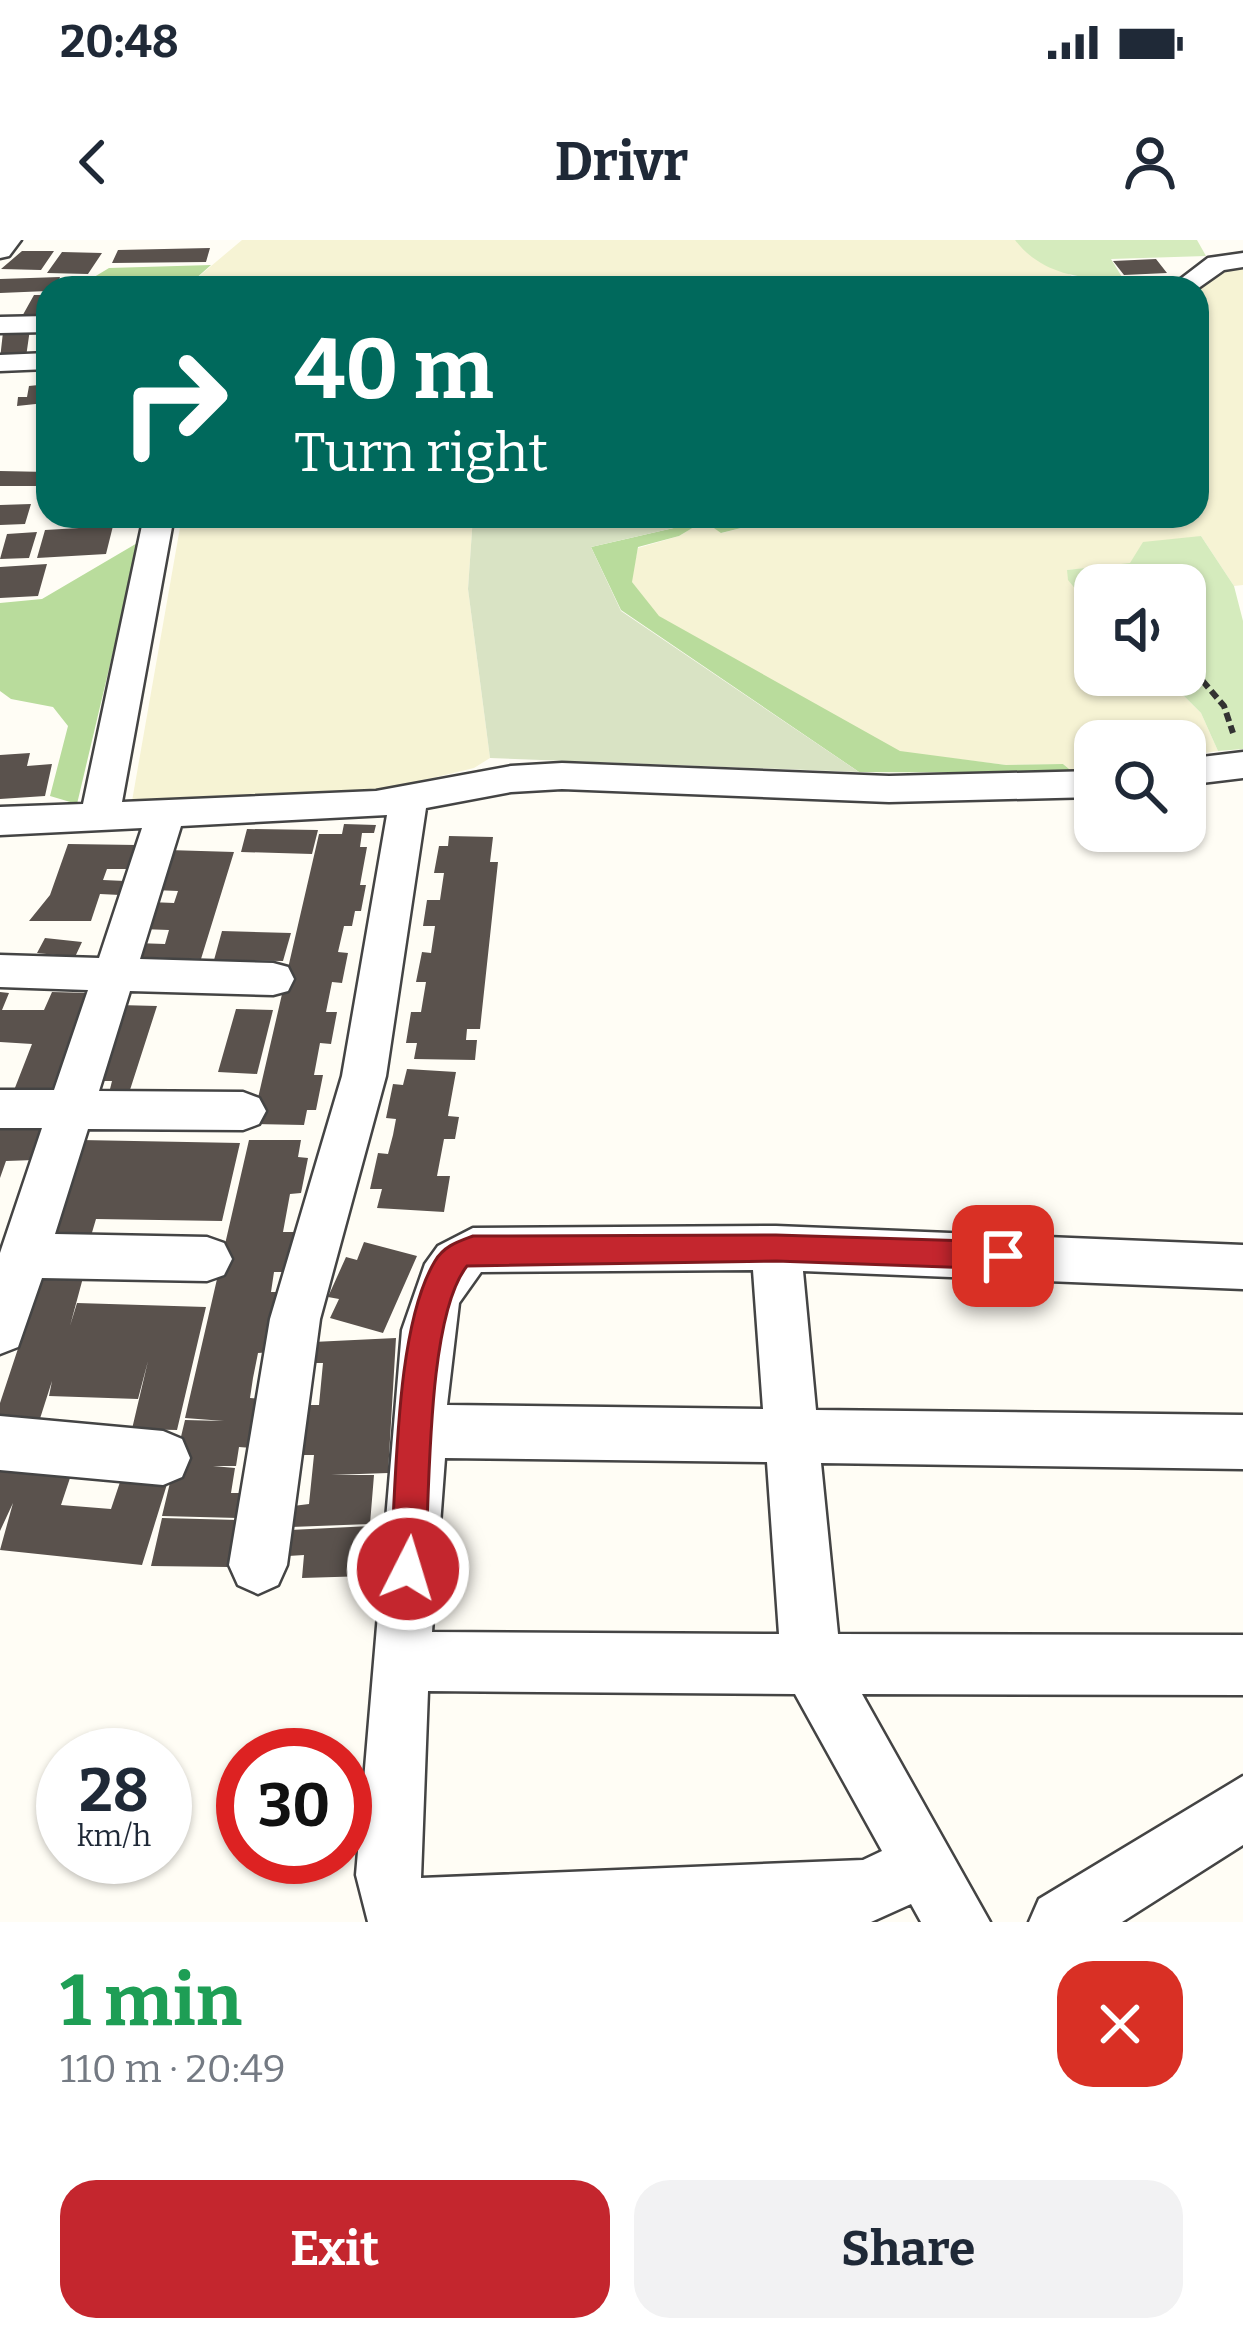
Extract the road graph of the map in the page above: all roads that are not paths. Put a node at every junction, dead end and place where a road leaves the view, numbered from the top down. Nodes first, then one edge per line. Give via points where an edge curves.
1 (9, 240) edge
2 (0, 250) edge
3 (1243, 260) edge
4 (1198, 276) edge
5 (36, 324) edge
6 (0, 325) edge
7 (36, 362) edge
8 (0, 363) edge
9 (157, 528) edge
10 (1240, 753) edge
11 (1206, 765) edge
12 (1074, 785) edge
13 (409, 797) junction
14 (166, 813) junction
15 (100, 816) junction
16 (0, 821) edge
17 (0, 971) edge
18 (113, 975) junction
19 (273, 979) dead end
20 (0, 1109) edge
21 (70, 1110) junction
22 (243, 1111) dead end
23 (776, 1248) junction
24 (24, 1255) junction
25 (207, 1259) dead end
26 (1243, 1267) edge
27 (0, 1330) edge
28 (420, 1430) junction
29 (792, 1434) junction
30 (1243, 1442) edge
31 (0, 1443) edge
32 (163, 1458) dead end
33 (258, 1565) dead end
34 (400, 1661) junction
35 (811, 1664) junction
36 (1243, 1665) edge
37 (1243, 1808) edge
38 (923, 1865) junction
39 (957, 1922) edge
40 (1062, 1922) edge

1 - 2 street
3 - 4 street
5 - 6 street
7 - 8 street
9 - 15 street
10 - 11 street
12 - 13 street via 889,789 562,776
13 - 14 street
13 - 33 street via 364,1076 295,1318
14 - 15 street
14 - 18 street
15 - 16 street
17 - 18 street
18 - 19 street
18 - 21 street
20 - 21 street
21 - 22 street
21 - 24 street
23 - 26 street
23 - 28 street via 457,1256 424,1340
23 - 29 street
24 - 25 street
24 - 27 street
28 - 29 street
28 - 34 street
29 - 30 street
29 - 35 street
31 - 32 street
34 - 35 street
34 - 38 street via 388,1875 392,1902 404,1912 865,1892
35 - 36 street
35 - 38 street
37 - 40 street
38 - 39 street

